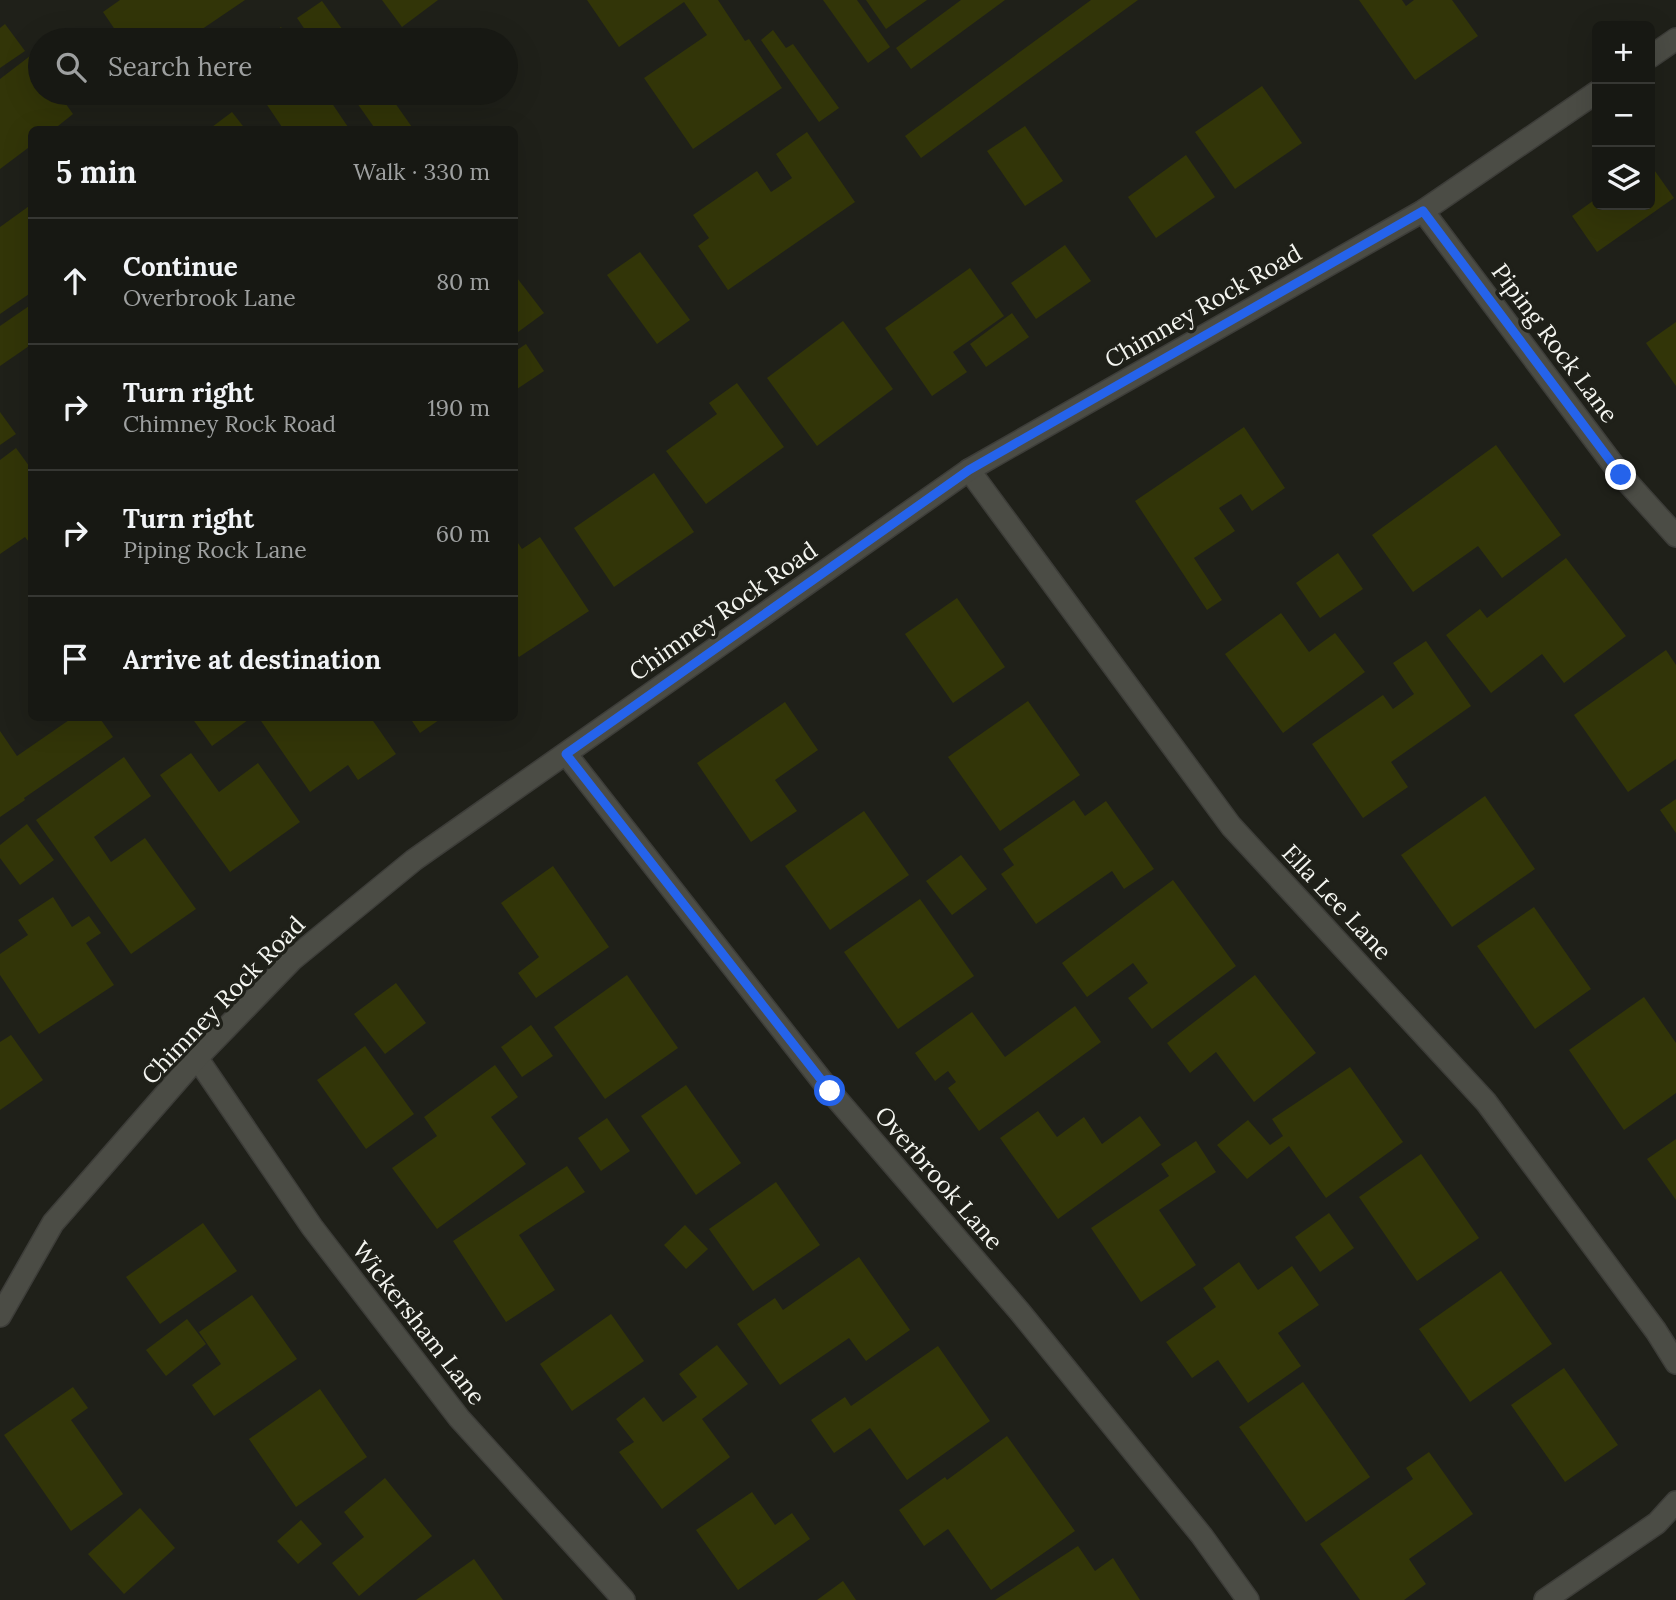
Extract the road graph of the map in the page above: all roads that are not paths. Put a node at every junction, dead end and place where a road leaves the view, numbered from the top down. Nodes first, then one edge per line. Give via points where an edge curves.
1 (1676, 39) edge
2 (1655, 54) edge
3 (1592, 95) edge
4 (1423, 211) junction
5 (969, 470) junction
6 (1676, 536) edge
7 (566, 754) junction
8 (197, 1058) junction
9 (0, 1316) edge
10 (1676, 1363) edge
11 (1676, 1502) edge
12 (624, 1600) edge
13 (1248, 1600) edge
14 (1545, 1600) edge

1 - 2 street
3 - 4 street, Chimney Rock Road
4 - 5 street, Chimney Rock Road
4 - 6 street, Piping Rock Lane via 1621,475
5 - 7 street, Chimney Rock Road
5 - 10 street, Ella Lee Lane via 1231,826 1486,1102
7 - 8 street, Chimney Rock Road via 414,860 293,959
7 - 13 street, Overbrook Lane via 830,1091 1020,1312 1202,1536
8 - 9 street, Chimney Rock Road via 53,1223
8 - 12 street, Wickersham Lane via 312,1227 459,1418
11 - 14 street via 1657,1523

